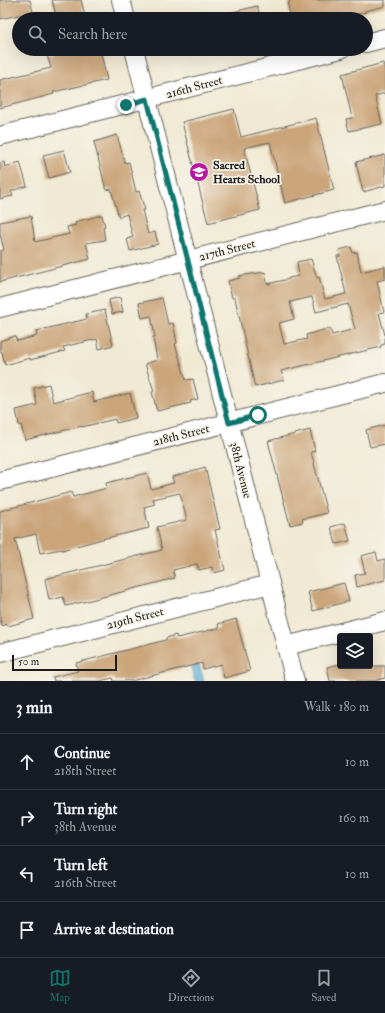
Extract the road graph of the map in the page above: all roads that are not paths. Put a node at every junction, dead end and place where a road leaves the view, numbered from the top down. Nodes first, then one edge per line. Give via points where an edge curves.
1 (121, 0) edge
2 (124, 12) edge
3 (385, 38) edge
4 (373, 41) edge
5 (136, 56) edge
6 (314, 56) edge
7 (147, 99) junction
8 (0, 136) edge
9 (385, 210) edge
10 (188, 260) junction
11 (0, 308) edge
12 (385, 383) edge
13 (229, 423) junction
14 (0, 480) edge
15 (270, 584) junction
16 (385, 621) edge
17 (286, 646) junction
18 (0, 653) edge
19 (295, 681) edge

1 - 2 street
3 - 4 street
5 - 7 street, 38th Avenue
6 - 7 street, 216th Street
7 - 8 street, 216th Street
7 - 10 street, 38th Avenue
9 - 10 street, 217th Street
10 - 11 street, 217th Street
10 - 13 street, 38th Avenue
12 - 13 street, 218th Street
13 - 14 street, 218th Street
13 - 15 street, 38th Avenue
15 - 17 street, 38th Avenue
15 - 18 street, 219th Street
16 - 17 street
17 - 19 street, 38th Avenue

